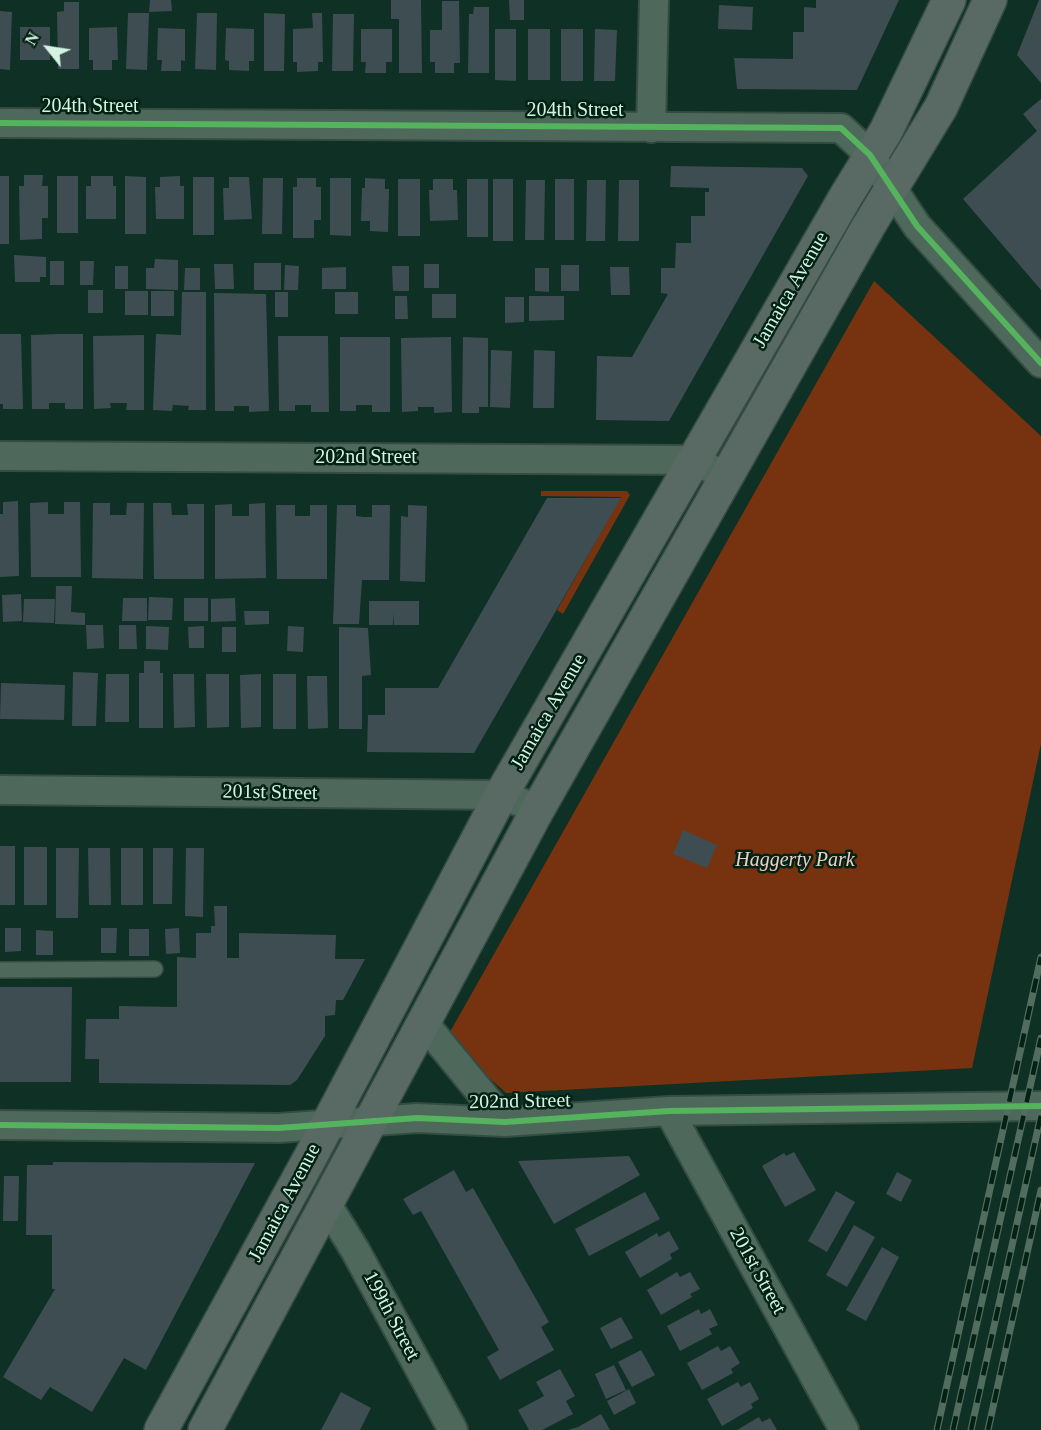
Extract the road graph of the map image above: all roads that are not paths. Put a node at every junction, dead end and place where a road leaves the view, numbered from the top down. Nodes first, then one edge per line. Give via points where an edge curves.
1 (654, 0) edge
2 (949, 0) edge
3 (990, 0) edge
4 (0, 123) edge
5 (651, 128) junction
6 (870, 155) junction
7 (891, 189) junction
8 (1041, 363) edge
9 (0, 456) edge
10 (693, 460) junction
11 (728, 477) junction
12 (0, 790) edge
13 (501, 795) junction
14 (538, 809) junction
15 (155, 969) dead end
16 (0, 970) edge
17 (423, 1022) junction
18 (1041, 1106) edge
19 (669, 1111) junction
20 (370, 1121) junction
21 (505, 1122) junction
22 (327, 1124) junction
23 (0, 1125) edge
24 (326, 1203) junction
25 (161, 1430) edge
26 (205, 1430) edge
27 (453, 1430) edge
28 (844, 1430) edge

1 - 5 street
2 - 6 main road, Jamaica Avenue
3 - 7 main road, Jamaica Avenue via 941,107
4 - 5 street, 204th Street
5 - 6 street, 204th Street via 841,128
6 - 7 street, 204th Street
6 - 10 main road, Jamaica Avenue
7 - 8 street, 204th Street via 916,226
7 - 11 main road, Jamaica Avenue
9 - 10 street, 202nd Street
10 - 11 street, 202nd Street
10 - 13 main road, Jamaica Avenue
11 - 14 main road, Jamaica Avenue
12 - 13 street, 201st Street
13 - 14 street, 201st Street
13 - 22 main road, Jamaica Avenue
14 - 17 main road, Jamaica Avenue
15 - 16 lane
17 - 20 main road, Jamaica Avenue
17 - 21 street, 202nd Street
18 - 19 street, 202nd Street
19 - 21 street, 202nd Street
19 - 28 street, 201st Street
20 - 21 street, 202nd Street via 417,1118
20 - 22 street, 202nd Street
20 - 24 main road, Jamaica Avenue
22 - 23 street, 202nd Street via 279,1128
22 - 25 main road, Jamaica Avenue
24 - 26 main road, Jamaica Avenue
24 - 27 street, 199th Street via 356,1250

